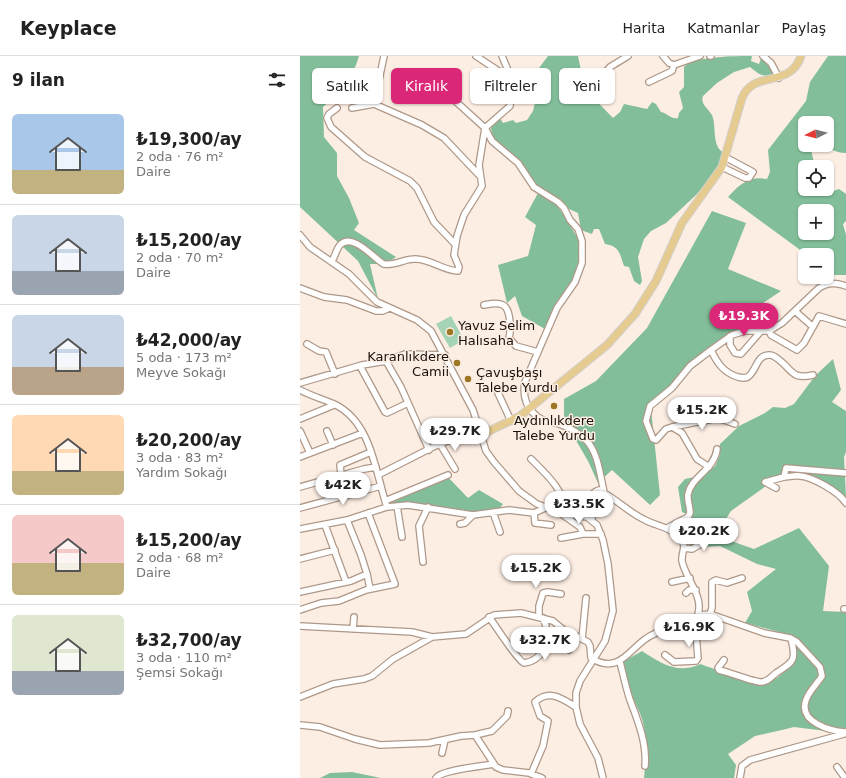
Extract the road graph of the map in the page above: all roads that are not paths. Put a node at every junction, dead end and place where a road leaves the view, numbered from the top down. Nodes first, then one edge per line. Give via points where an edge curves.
1 (384, 56) edge
2 (476, 56) edge
3 (502, 56) edge
4 (628, 56) edge
5 (663, 56) edge
6 (700, 56) edge
7 (763, 56) edge
8 (801, 56) edge
9 (674, 65) junction
10 (382, 68) edge
11 (494, 68) edge
12 (507, 68) edge
13 (609, 68) edge
14 (779, 78) junction
15 (649, 82) dead end
16 (374, 104) joint
17 (459, 104) edge
18 (510, 104) edge
19 (337, 108) dead end
20 (352, 108) dead end
21 (485, 128) junction
22 (726, 157) junction
23 (722, 167) junction
24 (479, 175) junction
25 (300, 234) edge
26 (455, 244) junction
27 (332, 261) junction
28 (846, 286) edge
29 (300, 288) edge
30 (484, 305) dead end
31 (389, 308) junction
32 (795, 311) junction
33 (846, 324) edge
34 (813, 327) junction
35 (761, 331) junction
36 (769, 331) junction
37 (730, 336) junction
38 (307, 344) dead end
39 (711, 350) junction
40 (538, 352) junction
41 (445, 355) junction
42 (386, 361) junction
43 (360, 366) junction
44 (335, 374) junction
45 (813, 376) dead end
46 (300, 383) edge
47 (300, 390) edge
48 (498, 393) dead end
49 (408, 403) junction
50 (334, 404) junction
51 (530, 408) junction
52 (300, 419) edge
53 (511, 421) junction
54 (735, 424) dead end
55 (672, 427) junction
56 (300, 431) edge
57 (326, 431) dead end
58 (480, 432) junction
59 (363, 434) junction
60 (440, 444) junction
61 (333, 445) junction
62 (717, 449) dead end
63 (429, 450) junction
64 (371, 452) junction
65 (310, 453) junction
66 (300, 457) edge
67 (531, 458) dead end
68 (376, 467) junction
69 (709, 467) junction
70 (455, 469) dead end
71 (846, 472) edge
72 (341, 475) junction
73 (448, 475) dead end
74 (378, 476) junction
75 (784, 477) junction
76 (381, 486) junction
77 (300, 487) edge
78 (776, 488) dead end
79 (601, 491) junction
80 (846, 503) edge
81 (386, 504) junction
82 (397, 506) junction
83 (428, 507) junction
84 (300, 508) edge
85 (545, 508) junction
86 (493, 512) junction
87 (368, 513) junction
88 (534, 513) junction
89 (563, 514) junction
90 (473, 515) junction
91 (592, 519) junction
92 (347, 520) junction
93 (460, 524) dead end
94 (325, 525) junction
95 (551, 525) dead end
96 (667, 528) junction
97 (300, 530) edge
98 (702, 530) dead end
99 (500, 532) dead end
100 (583, 534) junction
101 (601, 534) junction
102 (402, 537) dead end
103 (561, 538) dead end
104 (684, 548) junction
105 (335, 550) junction
106 (300, 559) edge
107 (423, 562) dead end
108 (367, 574) junction
109 (690, 578) junction
110 (742, 578) dead end
111 (346, 582) junction
112 (672, 582) dead end
113 (370, 589) junction
114 (696, 590) junction
115 (300, 592) edge
116 (686, 593) dead end
117 (561, 594) dead end
118 (586, 598) dead end
119 (300, 610) edge
120 (710, 614) junction
121 (699, 615) junction
122 (354, 617) dead end
123 (489, 617) junction
124 (541, 618) junction
125 (695, 621) junction
126 (300, 626) edge
127 (353, 629) junction
128 (432, 637) junction
129 (580, 638) junction
130 (791, 639) junction
131 (523, 643) dead end
132 (513, 649) junction
133 (569, 650) dead end
134 (665, 655) dead end
135 (594, 660) junction
136 (724, 660) dead end
137 (620, 662) junction
138 (300, 697) edge
139 (576, 706) junction
140 (508, 711) dead end
141 (300, 725) edge
142 (846, 732) edge
143 (475, 735) junction
144 (445, 740) junction
145 (442, 753) dead end
146 (494, 764) junction
147 (645, 766) dead end
148 (837, 767) dead end
149 (531, 774) junction
150 (436, 778) edge
151 (542, 778) edge
152 (601, 778) edge
153 (740, 778) edge
154 (846, 778) edge

1 - 10 street
2 - 11 street
3 - 12 street
4 - 13 street
5 - 9 street
6 - 9 street
7 - 14 street via 772,64
8 - 14 main road via 792,71
9 - 15 street via 672,71
14 - 22 main road via 758,82 747,90 742,98
16 - 20 street
16 - 24 street via 422,125 444,138
17 - 21 street
18 - 21 street
19 - 26 street via 327,118 331,127 365,157 410,181 417,188 434,222
21 - 24 street via 480,149
21 - 40 street via 492,141 518,163 534,187 564,208 582,241 582,264 575,282 557,308
22 - 23 main road
22 - 23 street via 753,172 746,178
23 - 51 main road via 684,218 656,281 629,323 607,345
24 - 26 street via 481,189 464,215
25 - 27 street via 310,246
26 - 27 street via 454,255 458,271 446,270 415,258 386,264 362,246 349,242 339,245
27 - 31 street via 350,274 372,298
28 - 32 street via 826,284
29 - 31 street via 324,297 347,300 376,311
30 - 40 street via 495,303 506,308 511,329 509,338 513,343
31 - 41 street via 428,327
32 - 34 street
32 - 36 street
33 - 34 street via 819,316
34 - 36 street via 797,350 771,335
35 - 36 street
35 - 37 street via 745,331
35 - 37 street via 741,354 735,353 732,349
37 - 39 street
38 - 44 street via 326,352
39 - 45 street via 723,370 732,375 744,378 750,376 760,358 772,355 796,377
39 - 55 street via 690,366 672,388 650,406 646,421 653,440
40 - 51 street via 523,393
41 - 42 street via 405,354
41 - 58 street via 467,398
42 - 43 street
42 - 49 street
43 - 44 street
43 - 49 street via 385,412
44 - 46 street
47 - 50 street
48 - 53 street
49 - 63 street
50 - 52 street
50 - 59 street via 357,422
51 - 53 main road
51 - 79 street via 542,420 571,429 585,439 592,449
53 - 58 main road
54 - 55 street via 718,418
55 - 69 street via 682,433 697,459
56 - 65 street
57 - 61 street
58 - 60 street
58 - 85 street via 490,456 514,486 530,500
59 - 61 street
59 - 64 street
60 - 63 street
60 - 70 street
61 - 65 street
62 - 69 street
63 - 74 street
64 - 68 street
64 - 72 street via 340,465
65 - 66 street
67 - 89 street via 560,492 566,508
68 - 72 street
68 - 74 street
69 - 96 street via 690,488 688,517
71 - 75 street via 786,468
72 - 77 street
73 - 81 street
74 - 76 street
75 - 78 street via 766,482
75 - 80 street via 801,476 831,488 842,496
76 - 81 street
76 - 84 street
79 - 91 street via 594,492 590,497
79 - 96 street via 646,521
81 - 82 street
81 - 87 street
82 - 83 street
82 - 102 street
83 - 90 street
83 - 107 street via 419,526
85 - 88 street
85 - 89 street
86 - 88 street via 508,510
86 - 90 street
86 - 99 street
87 - 92 street
87 - 113 street via 395,582 393,586
88 - 95 street via 535,523
89 - 91 street
89 - 100 street via 580,527
90 - 93 street via 465,523
91 - 101 street
92 - 94 street
92 - 108 street
94 - 97 street
94 - 105 street
96 - 104 street via 681,539
98 - 104 street via 699,546 692,549
100 - 101 street
100 - 103 street
101 - 135 street via 608,564 613,611 605,641
104 - 109 street via 682,559
105 - 106 street
105 - 111 street
108 - 111 street
108 - 113 street
109 - 112 street
109 - 114 street
110 - 120 street via 726,583 716,580 712,582
111 - 115 street
113 - 119 street via 339,601 321,603
114 - 116 street via 689,590
114 - 121 street
117 - 124 street via 544,593 539,606
118 - 129 street
120 - 121 street
120 - 130 street via 764,633
121 - 125 street
122 - 127 street
123 - 124 street via 494,614 521,613
123 - 128 street via 466,634
123 - 132 street
124 - 129 street via 553,621 564,631
124 - 132 street via 547,639 540,654 524,663 518,660
125 - 134 street via 698,658 674,662
125 - 137 street via 650,636
126 - 127 street
127 - 128 street via 412,632
128 - 138 street via 364,680 334,684
129 - 133 street
129 - 135 street via 589,644
130 - 136 street via 793,658 789,667 768,681 760,682 719,670
130 - 142 street via 797,642 820,667 822,676 806,700 805,710 809,717 818,724
131 - 132 street
135 - 137 street via 605,663
135 - 139 street via 580,681 576,693
137 - 147 street via 637,717 646,755
139 - 149 street via 549,694 534,702 540,716 548,722 543,746
139 - 152 street via 580,724 598,758
140 - 143 street via 507,716 492,731
141 - 144 street via 320,727 380,745
142 - 153 street via 750,760 742,766
143 - 144 street
143 - 146 street
144 - 145 street
146 - 149 street via 503,770
146 - 150 street via 449,772
148 - 154 street
149 - 151 street

